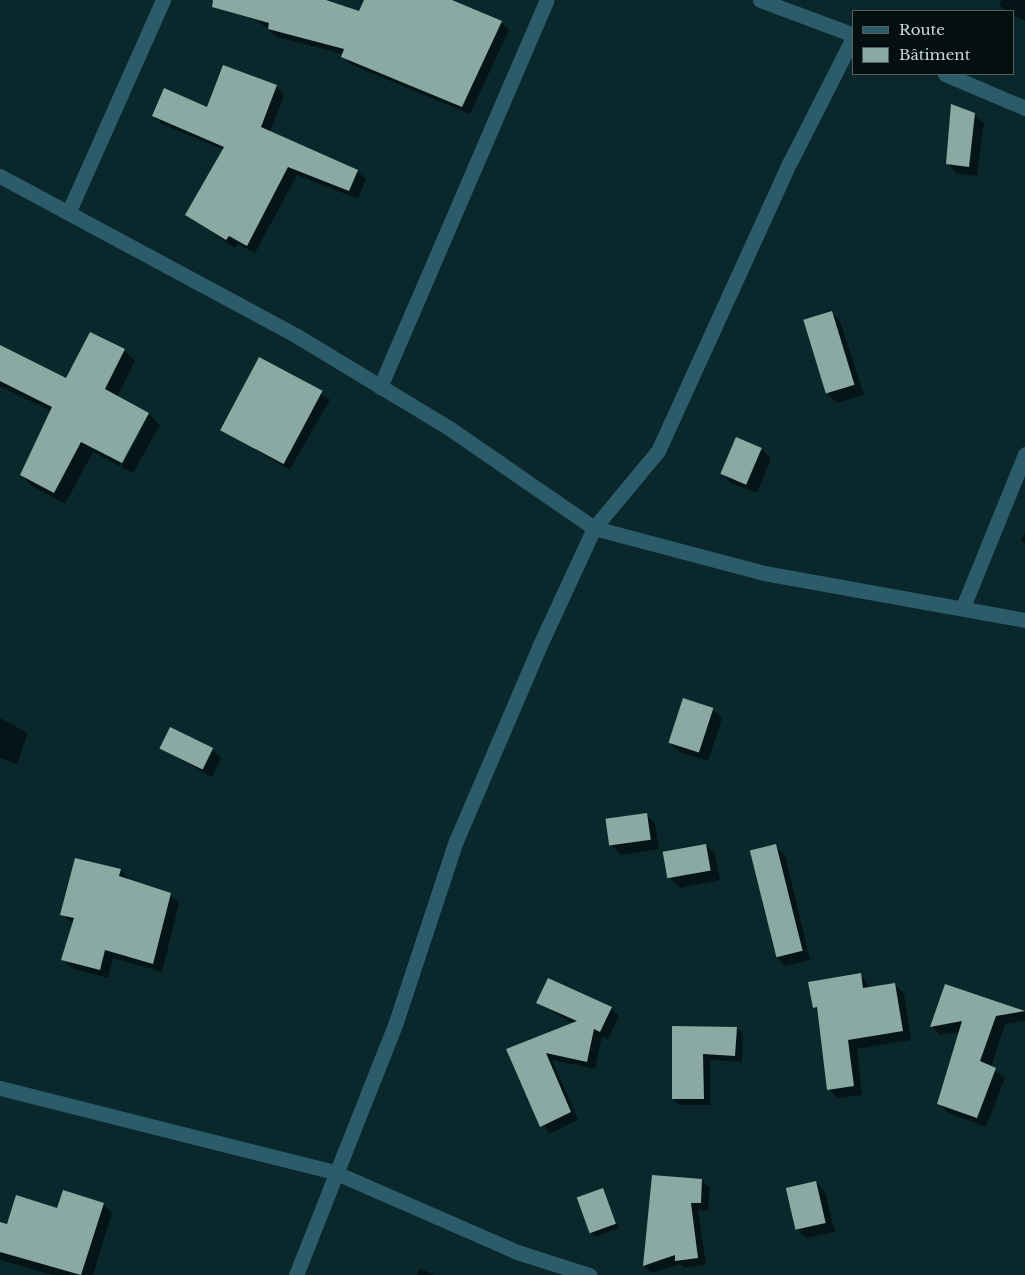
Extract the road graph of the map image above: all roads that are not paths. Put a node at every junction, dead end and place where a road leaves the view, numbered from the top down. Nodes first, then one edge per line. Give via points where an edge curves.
1 (164, 0) edge
2 (547, 0) edge
3 (760, 0) edge
4 (852, 35) edge
5 (852, 40) edge
6 (946, 75) edge
7 (1025, 108) edge
8 (0, 176) edge
9 (69, 211) junction
10 (380, 387) junction
11 (1025, 454) edge
12 (594, 528) junction
13 (964, 607) junction
14 (1025, 620) edge
15 (0, 1088) edge
16 (334, 1172) junction
17 (296, 1275) edge
18 (590, 1275) edge

1 - 9 street
2 - 10 street
3 - 4 street
5 - 12 street via 790,162 658,450
6 - 7 street
8 - 9 street
9 - 10 street via 297,336
10 - 12 street via 449,428
11 - 13 street
12 - 13 street via 764,573
12 - 16 street via 456,841 396,1022
13 - 14 street
15 - 16 street
16 - 17 street
16 - 18 street via 517,1252

